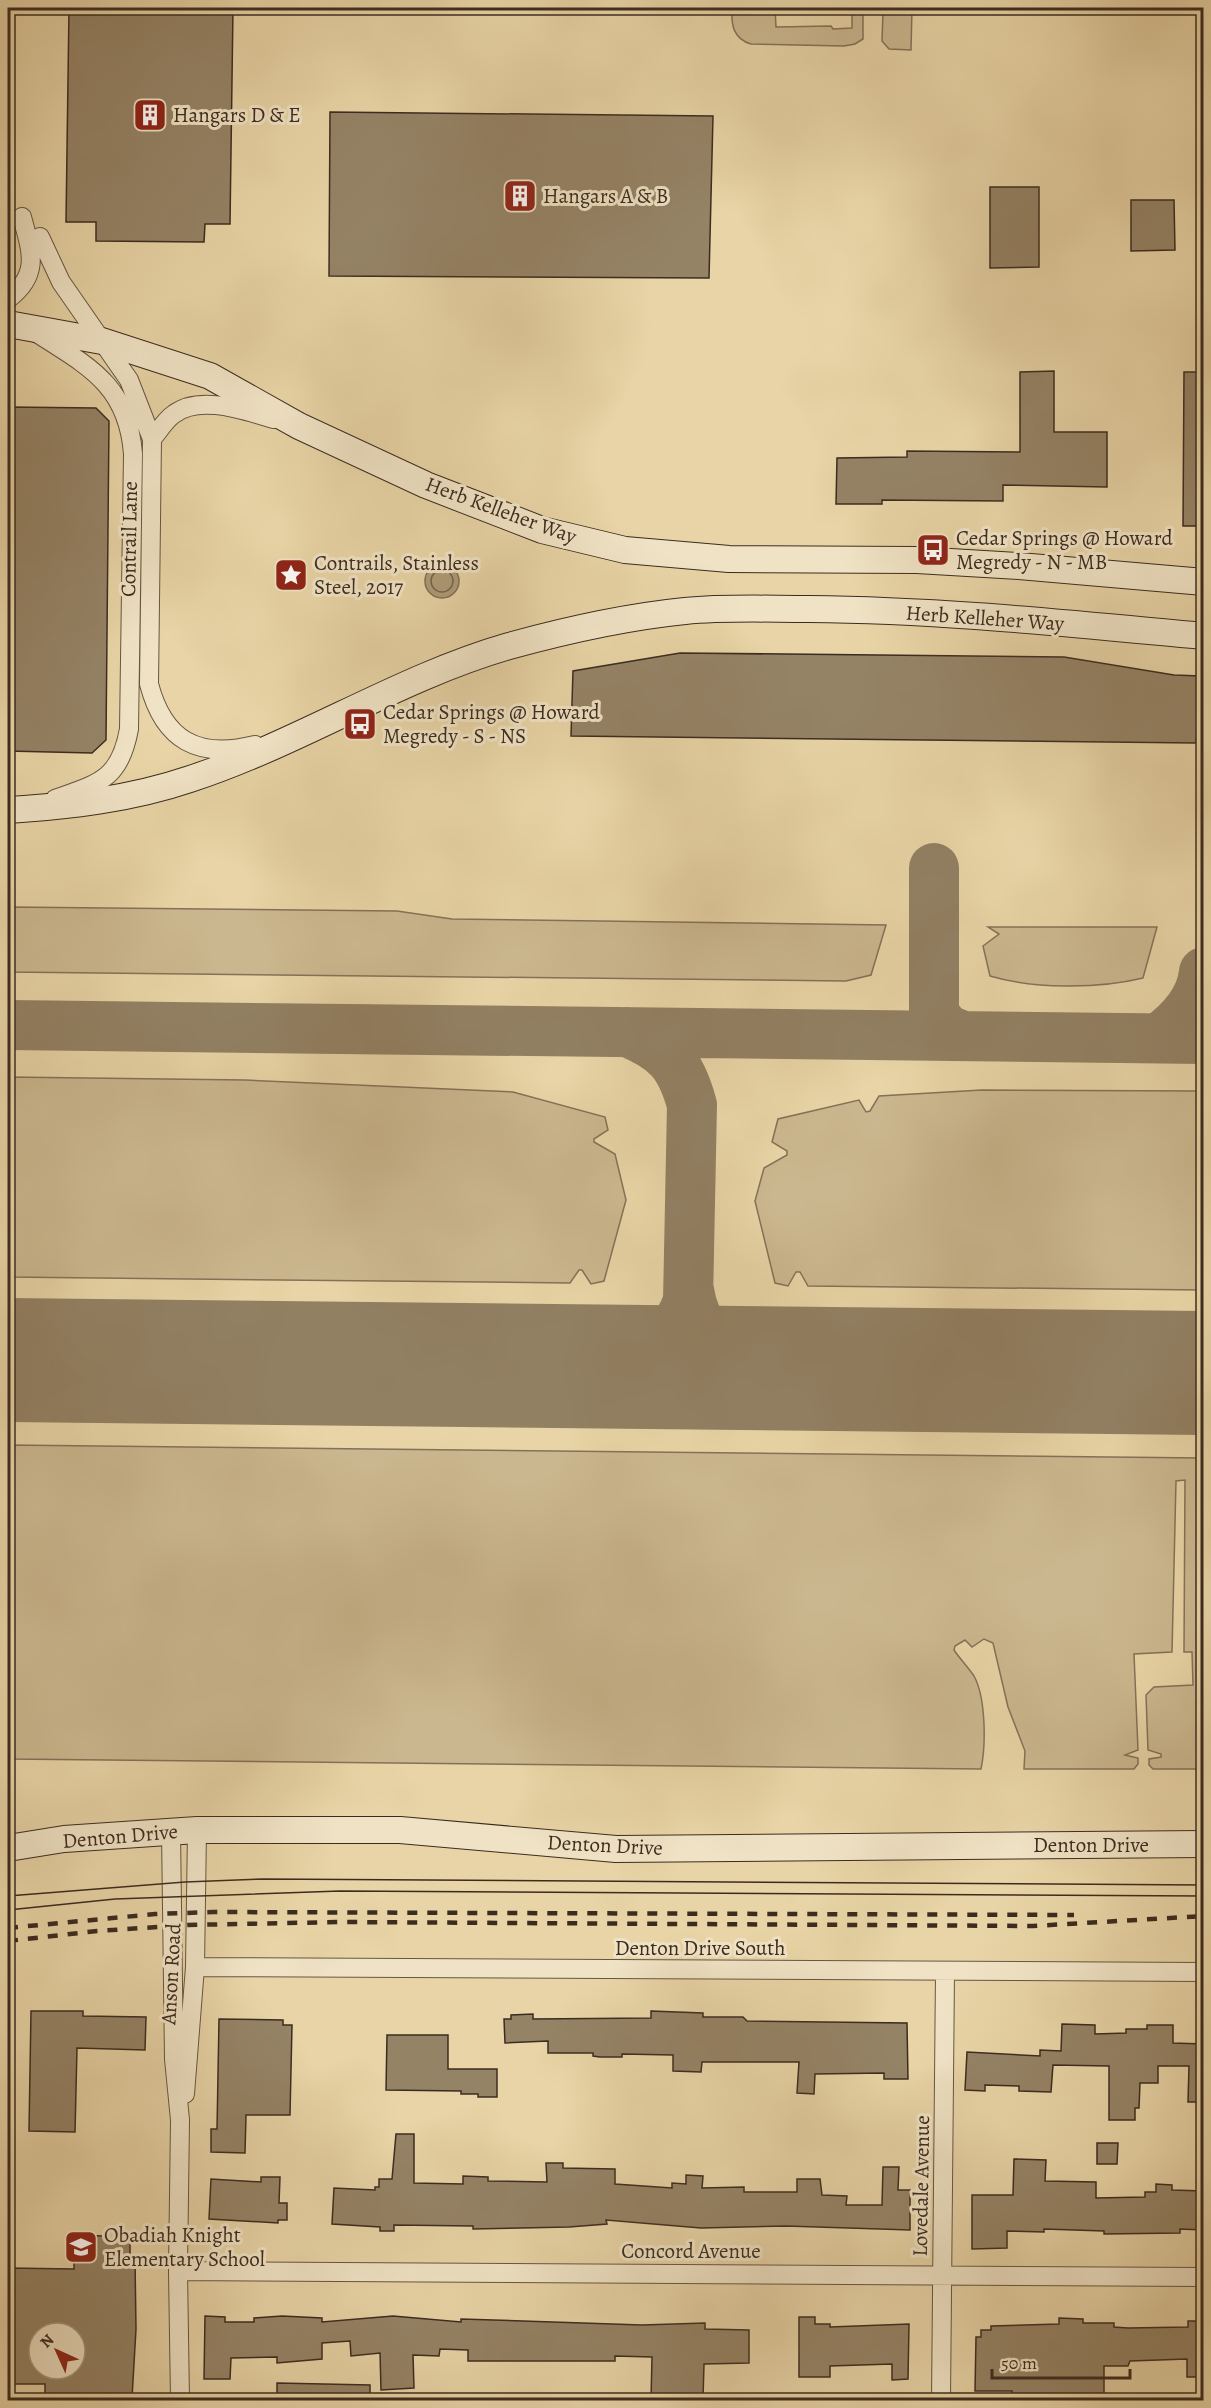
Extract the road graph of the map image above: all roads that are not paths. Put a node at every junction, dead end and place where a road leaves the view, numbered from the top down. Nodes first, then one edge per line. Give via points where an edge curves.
1 (21, 217) dead end
2 (40, 237) dead end
3 (8, 299) edge
4 (16, 325) edge
5 (102, 341) junction
6 (299, 426) junction
7 (152, 439) junction
8 (1203, 582) edge
9 (1203, 636) edge
10 (300, 735) junction
11 (16, 809) edge
12 (197, 1830) junction
13 (171, 1831) junction
14 (1203, 1844) edge
15 (8, 1848) edge
16 (195, 1967) junction
17 (945, 1972) junction
18 (1203, 1972) edge
19 (180, 2120) junction
20 (178, 2271) junction
21 (942, 2275) junction
22 (1203, 2277) edge
23 (180, 2400) edge
24 (941, 2400) edge

1 - 3 street via 32,254 31,266 20,289
2 - 5 street, Contrail Lane via 61,282
4 - 5 main road, Herb Kelleher Way
4 - 11 street, Contrail Lane via 80,361 113,392 131,429 133,454 129,729 125,753 111,774 90,787
5 - 6 main road, Herb Kelleher Way via 210,376
5 - 7 street, Contrail Lane via 129,380
6 - 7 street via 202,404 172,415
6 - 8 main road, Herb Kelleher Way via 426,485 542,530 626,550 729,559 917,560
7 - 10 street, Contrail Lane via 149,684 156,707 170,729 186,742 206,750 234,750
9 - 10 main road, Herb Kelleher Way via 997,617 845,610 687,611 602,622 508,646 453,665
10 - 11 main road, Herb Kelleher Way via 148,792 112,800
12 - 13 main road, Denton Drive
12 - 14 main road, Denton Drive via 400,1830 616,1849
12 - 16 street, Anson Road
13 - 15 main road, Denton Drive via 64,1839
13 - 19 street, Anson Road via 173,2038
16 - 17 street, Denton Drive South
16 - 19 street, Anson Road
17 - 18 street, Denton Drive South
17 - 21 street, Lovedale Avenue
19 - 20 street, Anson Road
20 - 21 street, Concord Avenue
20 - 23 street, Anson Road
21 - 22 street, Concord Avenue
21 - 24 street, Lovedale Avenue

